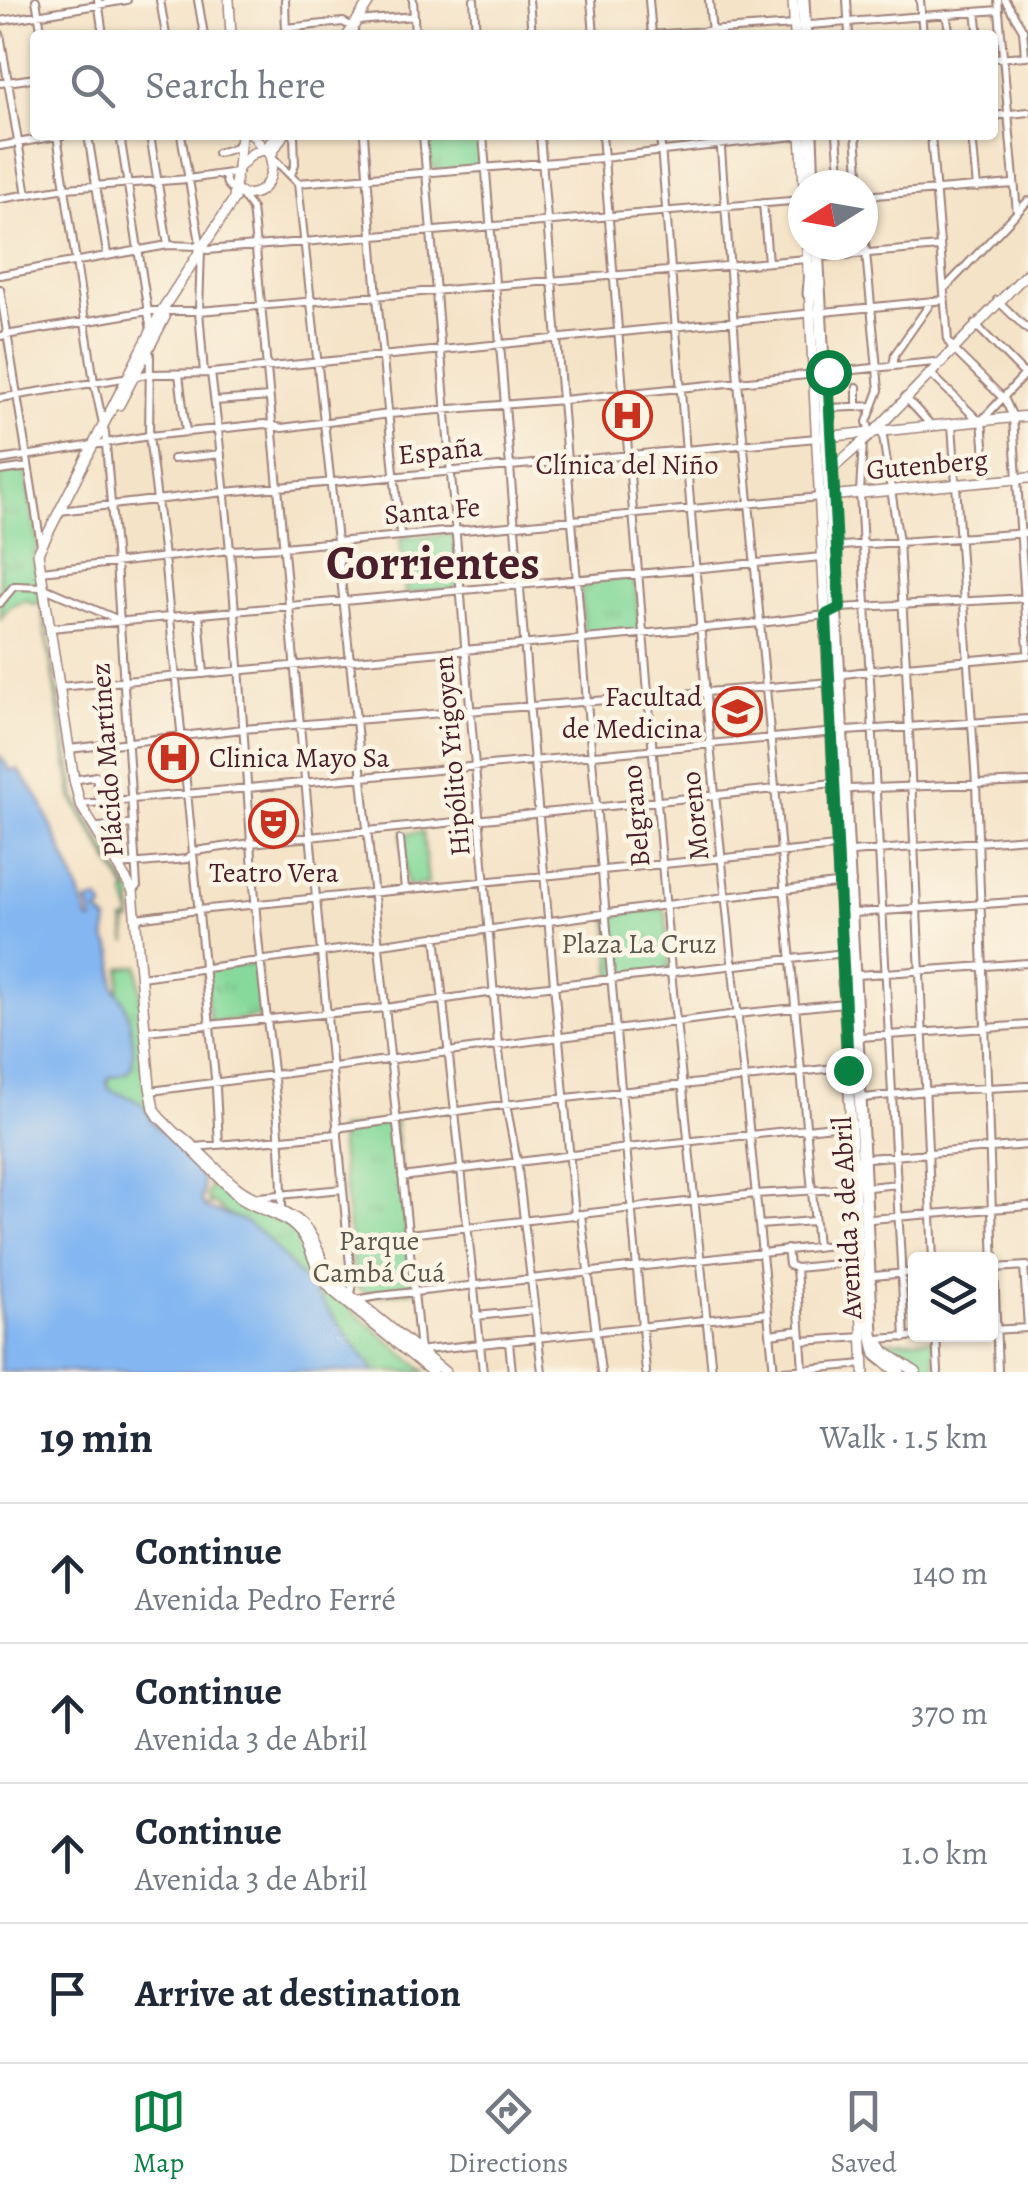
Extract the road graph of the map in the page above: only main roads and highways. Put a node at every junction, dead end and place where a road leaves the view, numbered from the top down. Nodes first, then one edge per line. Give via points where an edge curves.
1 (227, 0) edge
2 (367, 0) edge
3 (801, 0) edge
4 (351, 29) edge
5 (230, 30) edge
6 (803, 30) edge
7 (241, 140) edge
8 (256, 140) edge
9 (276, 140) edge
10 (807, 140) edge
11 (268, 153) junction
12 (810, 170) edge
13 (237, 171) junction
14 (241, 193) junction
15 (204, 249) junction
16 (813, 260) edge
17 (815, 260) edge
18 (817, 260) edge
19 (1025, 275) edge
20 (824, 285) joint
21 (809, 294) joint
22 (165, 310) junction
23 (818, 312) junction
24 (821, 373) junction
25 (130, 375) junction
26 (1028, 416) edge
27 (869, 434) junction
28 (824, 437) junction
29 (833, 468) junction
30 (1023, 478) edge
31 (827, 496) junction
32 (62, 511) junction
33 (830, 555) junction
34 (42, 571) junction
35 (833, 611) junction
36 (827, 637) joint
37 (837, 680) junction
38 (71, 749) junction
39 (83, 804) junction
40 (117, 862) junction
41 (846, 883) junction
42 (850, 952) junction
43 (844, 983) joint
44 (852, 1002) junction
45 (855, 1065) junction
46 (858, 1124) junction
47 (861, 1159) junction
48 (224, 1180) junction
49 (282, 1214) junction
50 (867, 1215) junction
51 (864, 1243) junction
52 (874, 1258) junction
53 (861, 1310) junction
54 (872, 1320) junction
55 (417, 1355) junction
56 (864, 1368) edge
57 (432, 1372) edge
58 (445, 1372) edge
59 (880, 1372) edge
60 (898, 1372) edge
61 (916, 1372) edge

1 - 5 main road
2 - 4 main road
3 - 6 highway
7 - 13 main road
8 - 11 main road
9 - 11 main road
10 - 12 highway
11 - 13 main road via 249,155
11 - 14 main road via 268,181
13 - 14 main road
14 - 15 main road
15 - 22 main road
15 - 22 main road
16 - 21 highway
17 - 23 highway
18 - 20 highway
19 - 27 main road
20 - 23 main road
21 - 23 main road
22 - 25 main road
22 - 25 main road
23 - 24 highway
24 - 28 highway
24 - 28 main road via 830,408
25 - 32 main road
26 - 27 main road
27 - 28 main road
27 - 29 main road
28 - 29 main road, Avenida 3 de Abril
28 - 31 highway, Avenida 3 de Abril
28 - 31 main road via 818,468
29 - 31 main road, Avenida 3 de Abril
30 - 31 main road, Gutenberg
31 - 33 highway, Avenida 3 de Abril
32 - 34 main road
32 - 34 main road via 37,556
33 - 35 highway, Avenida 3 de Abril
33 - 35 highway, Avenida 3 de Abril
34 - 38 main road
35 - 36 highway
35 - 37 highway, Avenida 3 de Abril
36 - 37 main road, Avenida 3 de Abril
37 - 41 highway, Avenida 3 de Abril
38 - 39 main road
38 - 39 main road
39 - 40 main road
39 - 40 main road
40 - 48 main road, Plácido Martínez via 135,889 161,1112
41 - 42 main road, Avenida 3 de Abril
41 - 42 highway, Avenida 3 de Abril
42 - 43 main road, Avenida 3 de Abril
42 - 44 highway, Avenida 3 de Abril
42 - 44 highway via 858,978
43 - 44 highway
44 - 45 main road, Avenida 3 de Abril
44 - 45 highway, Avenida 3 de Abril
45 - 46 highway, Avenida 3 de Abril
45 - 46 main road, Avenida 3 de Abril via 864,1098
46 - 47 highway, Avenida 3 de Abril
46 - 50 highway, Avenida 3 de Abril
47 - 50 highway
47 - 50 main road, Avenida 3 de Abril via 869,1186
47 - 51 highway, Avenida 3 de Abril
47 - 51 main road, Avenida 3 de Abril via 854,1188
48 - 49 main road
48 - 49 main road via 252,1206
49 - 55 main road via 305,1227 327,1273 352,1302
50 - 51 highway, Avenida 3 de Abril
51 - 52 main road, Avenida 3 de Abril
51 - 53 highway
51 - 53 main road, Avenida 3 de Abril via 858,1262
51 - 54 highway, Avenida 3 de Abril
51 - 59 highway, Avenida 3 de Abril via 869,1344
52 - 54 highway
52 - 61 main road, Avenida 3 de Abril via 877,1339
53 - 56 main road, Avenida 3 de Abril
54 - 60 highway, Avenida 3 de Abril via 875,1350
55 - 57 main road
55 - 58 main road

